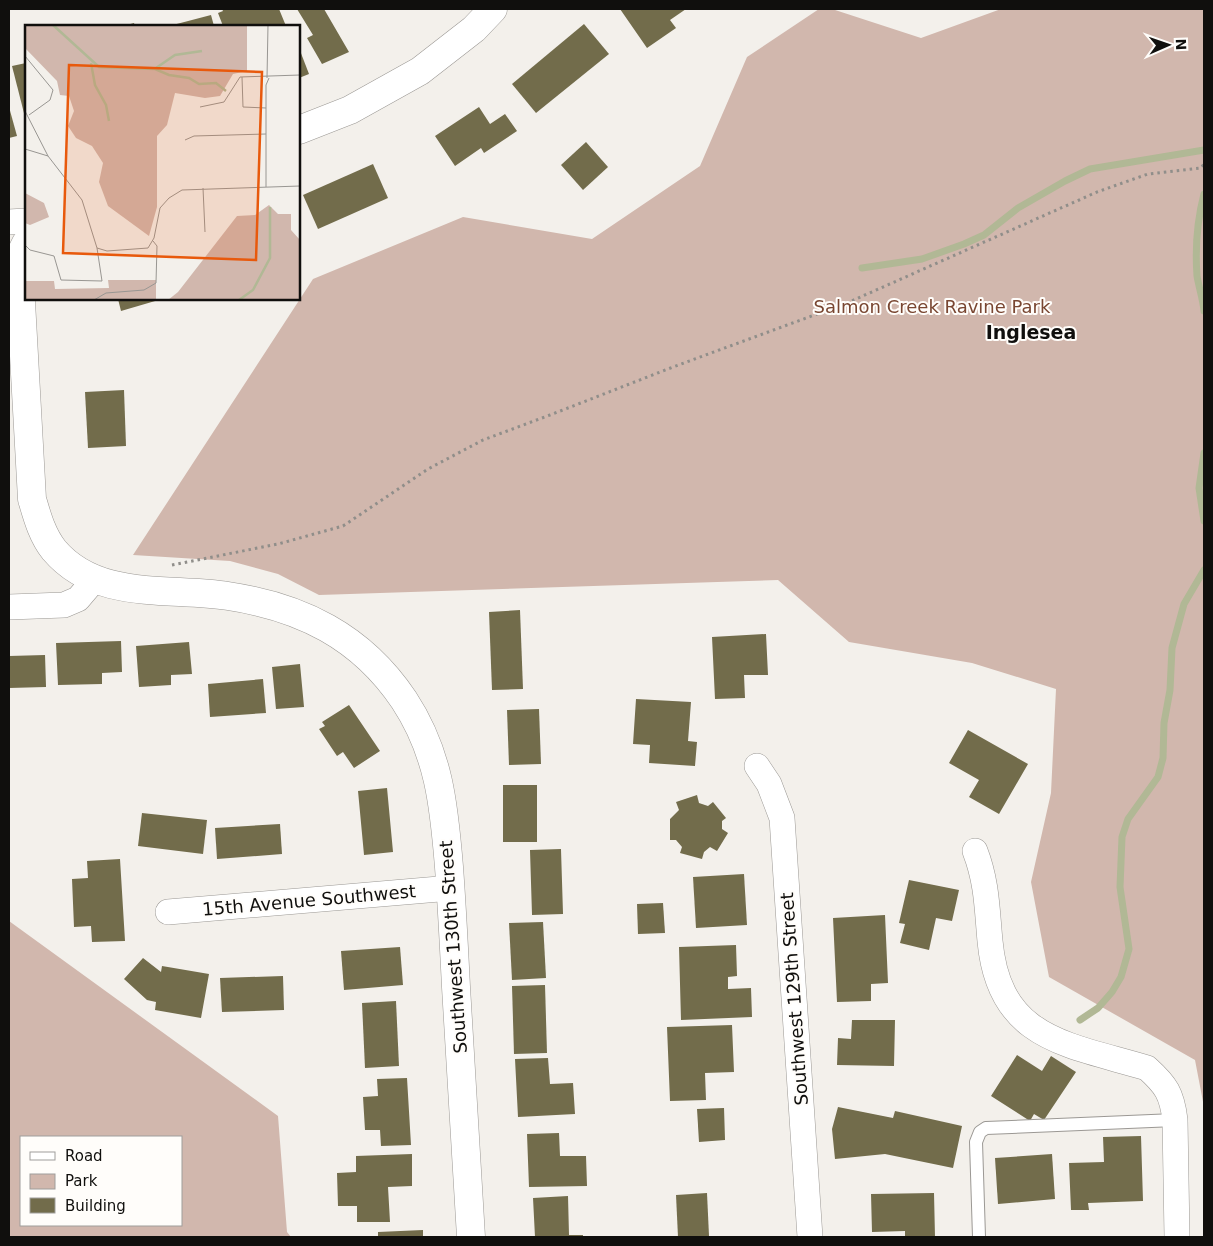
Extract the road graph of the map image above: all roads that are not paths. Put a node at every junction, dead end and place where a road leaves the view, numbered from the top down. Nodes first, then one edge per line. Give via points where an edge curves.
1 (493, 9) edge
2 (300, 130) edge
3 (25, 221) edge
4 (9, 222) edge
5 (25, 245) edge
6 (96, 580) junction
7 (9, 607) edge
8 (757, 766) dead end
9 (975, 851) dead end
10 (450, 888) junction
11 (168, 912) dead end
12 (1175, 1120) junction
13 (471, 1237) edge
14 (810, 1237) edge
15 (979, 1237) edge
16 (1177, 1237) edge

1 - 2 street via 474,29 420,71 350,110
3 - 4 street
5 - 6 street, Southwest 130th Street via 20,284 32,499 41,529 53,549 71,566
6 - 7 street via 78,598 64,605
6 - 10 street, Southwest 130th Street via 120,588 254,601 312,619 363,653 403,699 431,752 444,809
8 - 14 street, Southwest 129th Street via 770,784 782,818
9 - 12 street via 986,888 993,965 1000,987 1013,1009 1026,1022 1056,1041 1146,1068 1167,1089 1173,1101
10 - 11 street, 15th Avenue Southwest
10 - 13 street, Southwest 130th Street
12 - 15 lane via 986,1128 980,1132 976,1142
12 - 16 street

